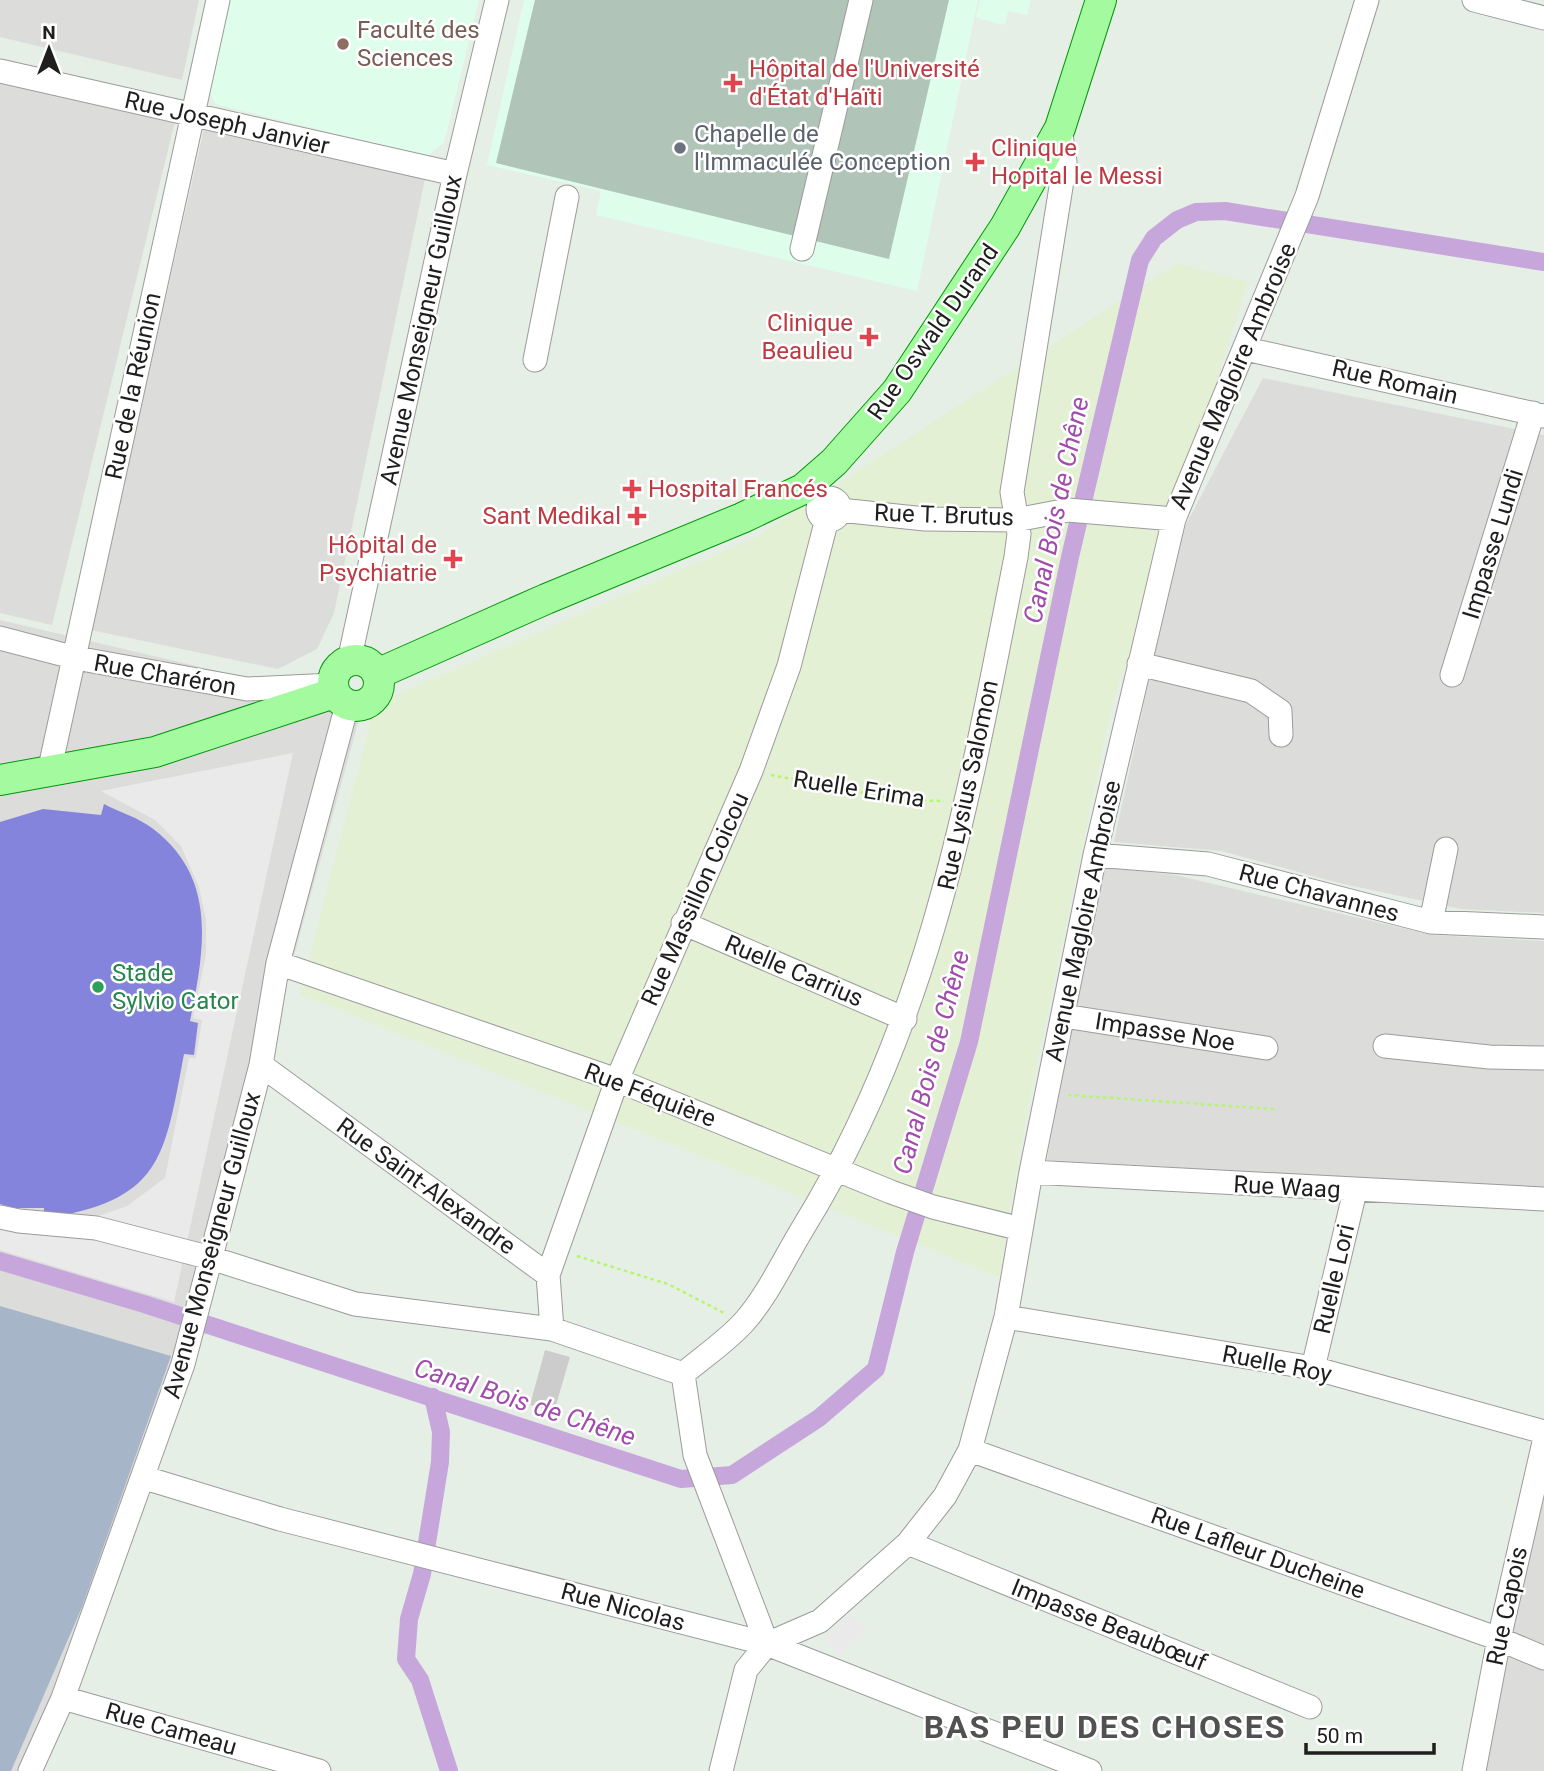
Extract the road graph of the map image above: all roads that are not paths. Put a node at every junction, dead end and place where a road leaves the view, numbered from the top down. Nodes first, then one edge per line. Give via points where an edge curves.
1 (218, 0) edge
2 (497, 0) edge
3 (861, 0) edge
4 (1101, 0) edge
5 (1367, 0) edge
6 (1474, 0) edge
7 (1544, 18) edge
8 (0, 71) edge
9 (190, 116) junction
10 (1060, 128) junction
11 (455, 174) junction
12 (567, 197) dead end
13 (802, 249) dead end
14 (1246, 349) junction
15 (536, 360) dead end
16 (1538, 415) edge
17 (822, 505) junction
18 (1174, 519) junction
19 (1016, 520) junction
20 (0, 638) edge
21 (76, 659) junction
22 (1139, 664) junction
23 (377, 674) junction
24 (1452, 675) dead end
25 (341, 686) junction
26 (1281, 735) dead end
27 (49, 772) junction
28 (0, 780) edge
29 (1446, 849) dead end
30 (1095, 855) junction
31 (1431, 922) junction
32 (683, 923) junction
33 (1544, 927) edge
34 (278, 963) junction
35 (1064, 1016) junction
36 (905, 1019) junction
37 (1385, 1046) dead end
38 (1266, 1048) dead end
39 (1544, 1058) edge
40 (261, 1065) junction
41 (617, 1080) junction
42 (838, 1170) junction
43 (1031, 1172) junction
44 (1355, 1191) junction
45 (1544, 1199) edge
46 (0, 1217) edge
47 (1021, 1229) junction
48 (211, 1258) junction
49 (548, 1275) junction
50 (1006, 1317) junction
51 (552, 1329) junction
52 (1313, 1368) junction
53 (683, 1374) junction
54 (1544, 1432) edge
55 (1544, 1442) edge
56 (970, 1450) junction
57 (145, 1478) junction
58 (908, 1543) junction
59 (1499, 1639) junction
60 (766, 1644) junction
61 (1544, 1658) edge
62 (63, 1698) junction
63 (1310, 1707) dead end
64 (30, 1771) edge
65 (319, 1771) edge
66 (721, 1771) edge
67 (1090, 1771) edge
68 (1474, 1771) edge

1 - 9 street, Rue de la Réunion
2 - 11 street, Avenue Monseigneur Guilloux
3 - 13 street
4 - 10 main road, Rue Oswald Durand
5 - 14 street, Avenue Magloire Ambroise via 1307,196
6 - 7 street
8 - 9 street, Rue Joseph Janvier
9 - 11 street, Rue Joseph Janvier
9 - 21 street, Rue de la Réunion
10 - 17 main road, Rue Oswald Durand via 1005,227 905,380 852,444
10 - 19 street, Rue Lysius Salomon via 1065,163 1012,492
11 - 25 street, Avenue Monseigneur Guilloux
12 - 15 street
14 - 16 street, Rue Romain
14 - 18 street, Avenue Magloire Ambroise
16 - 24 street, Impasse Lundi
17 - 19 street, Rue T. Brutus via 925,519
17 - 23 main road, Rue Oswald Durand via 742,518
17 - 32 street, Rue Massillon Coicou via 789,666 751,771
18 - 19 street, Rue T. Brutus via 1068,510
18 - 22 street, Avenue Magloire Ambroise
19 - 36 street, Rue Lysius Salomon via 1016,557 968,802 939,915
20 - 21 street, Rue Charéron
21 - 25 street, Rue Charéron via 247,690
21 - 27 street, Rue de la Réunion
22 - 26 street via 1251,691 1280,710
22 - 30 street, Avenue Magloire Ambroise
23 - 25 main road via 369,664
23 - 25 main road via 375,696 363,705
25 - 27 main road via 155,752
25 - 34 street, Avenue Monseigneur Guilloux
27 - 28 main road
29 - 31 street
30 - 31 street, Rue Chavannes via 1208,864
30 - 35 street, Avenue Magloire Ambroise
31 - 33 street, Rue Chavannes
32 - 36 street, Ruelle Carrius
32 - 41 street, Rue Massillon Coicou
34 - 40 street, Avenue Monseigneur Guilloux
34 - 41 street, Rue Féquière
35 - 38 street, Impasse Noe
35 - 43 street, Avenue Magloire Ambroise
36 - 42 street, Rue Lysius Salomon
37 - 39 street
40 - 48 street, Avenue Monseigneur Guilloux
40 - 49 street, Rue Saint-Alexandre
41 - 42 street, Rue Féquière
41 - 49 street, Rue Massillon Coicou
42 - 47 street, Rue Féquière via 933,1207
42 - 53 street, Rue Lysius Salomon via 743,1323
43 - 44 street, Rue Waag
43 - 47 street, Avenue Magloire Ambroise
44 - 45 street, Rue Waag
44 - 52 street, Ruelle Lori
46 - 48 street via 96,1228
47 - 50 street, Avenue Magloire Ambroise
48 - 51 street via 355,1304
48 - 57 street, Avenue Monseigneur Guilloux via 183,1364
49 - 51 street
50 - 52 street, Ruelle Roy
50 - 56 street, Avenue Magloire Ambroise
51 - 53 street
52 - 54 street, Ruelle Roy
53 - 60 street via 695,1455
55 - 59 street, Rue Capois
56 - 58 street, Avenue Magloire Ambroise via 945,1496
56 - 59 street, Rue Lafleur Ducheine
57 - 60 street, Rue Nicolas via 280,1519
57 - 62 street, Avenue Monseigneur Guilloux
58 - 60 street, Avenue Magloire Ambroise via 820,1621
58 - 63 street, Impasse Beaubœuf
59 - 61 street, Rue Lafleur Ducheine
59 - 68 street, Rue Capois
60 - 66 street via 746,1670
60 - 67 street, Rue Nicolas
62 - 64 street, Avenue Monseigneur Guilloux
62 - 65 street, Rue Cameau

